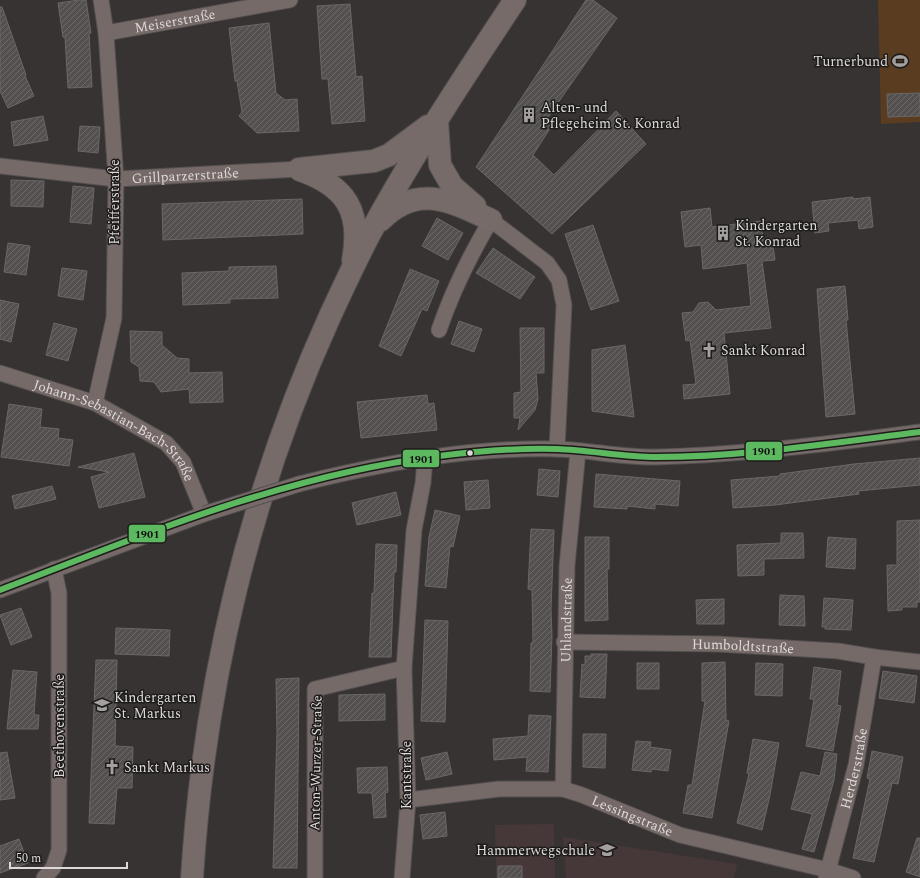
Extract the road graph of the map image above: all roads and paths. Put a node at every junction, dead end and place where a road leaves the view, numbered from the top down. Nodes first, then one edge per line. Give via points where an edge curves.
1 (101, 0) edge
2 (290, 0) edge
3 (515, 0) edge
4 (106, 33) junction
5 (437, 120) junction
6 (0, 166) edge
7 (299, 169) junction
8 (116, 179) junction
9 (491, 220) junction
10 (374, 227) junction
11 (351, 271) junction
12 (439, 330) dead end
13 (0, 373) edge
14 (95, 403) junction
15 (920, 432) edge
16 (557, 449) junction
17 (578, 451) junction
18 (424, 458) junction
19 (204, 514) junction
20 (54, 570) junction
21 (0, 590) edge
22 (564, 642) junction
23 (874, 657) junction
24 (920, 662) edge
25 (404, 668) junction
26 (563, 789) junction
27 (408, 800) junction
28 (827, 874) edge
29 (44, 878) edge
30 (192, 878) edge
31 (315, 878) edge
32 (402, 878) edge
33 (853, 878) edge

1 - 4 street, Pfeifferstraße
2 - 4 street, Meiserstraße
3 - 5 main road
4 - 8 street, Pfeifferstraße
5 - 7 main road via 388,155 374,161
5 - 9 main road via 440,165 452,186
5 - 10 main road
6 - 8 street, Grillparzerstraße
7 - 8 street, Grillparzerstraße
7 - 11 main road via 327,182 345,198 353,214 356,244
8 - 14 street, Pfeifferstraße via 114,318
9 - 10 main road via 450,201 430,198 410,201 390,210
9 - 12 street via 470,254 452,292
9 - 16 street via 547,263 559,280 564,305
10 - 11 main road
11 - 30 main road via 314,352 279,442 255,521 220,657 196,815
13 - 14 street, Johann-Sebastian-Bach-Straße
14 - 19 street, Johann-Sebastian-Bach-Straße via 166,442 183,462
15 - 17 street via 716,455 654,457
16 - 17 street
16 - 18 street via 502,450
17 - 22 street, Uhlandstraße via 567,566
18 - 19 street, bridge via 365,468 299,484
18 - 25 street, Kantstraße via 423,483 414,530
19 - 20 street
20 - 21 street
20 - 29 street, Beethovenstraße via 59,593 59,850 53,868
22 - 23 street, Humboldtstraße via 718,644 838,651
22 - 26 street, Uhlandstraße
23 - 24 street, Humboldtstraße
23 - 28 street, Herderstraße via 856,765
25 - 27 street, Kantstraße
25 - 31 street, Anton-Wurzer-Straße via 315,689
26 - 27 street, Lessingstraße via 499,789
26 - 28 street, Lessingstraße via 680,835
27 - 32 street, Kantstraße
28 - 33 street, Lessingstraße

